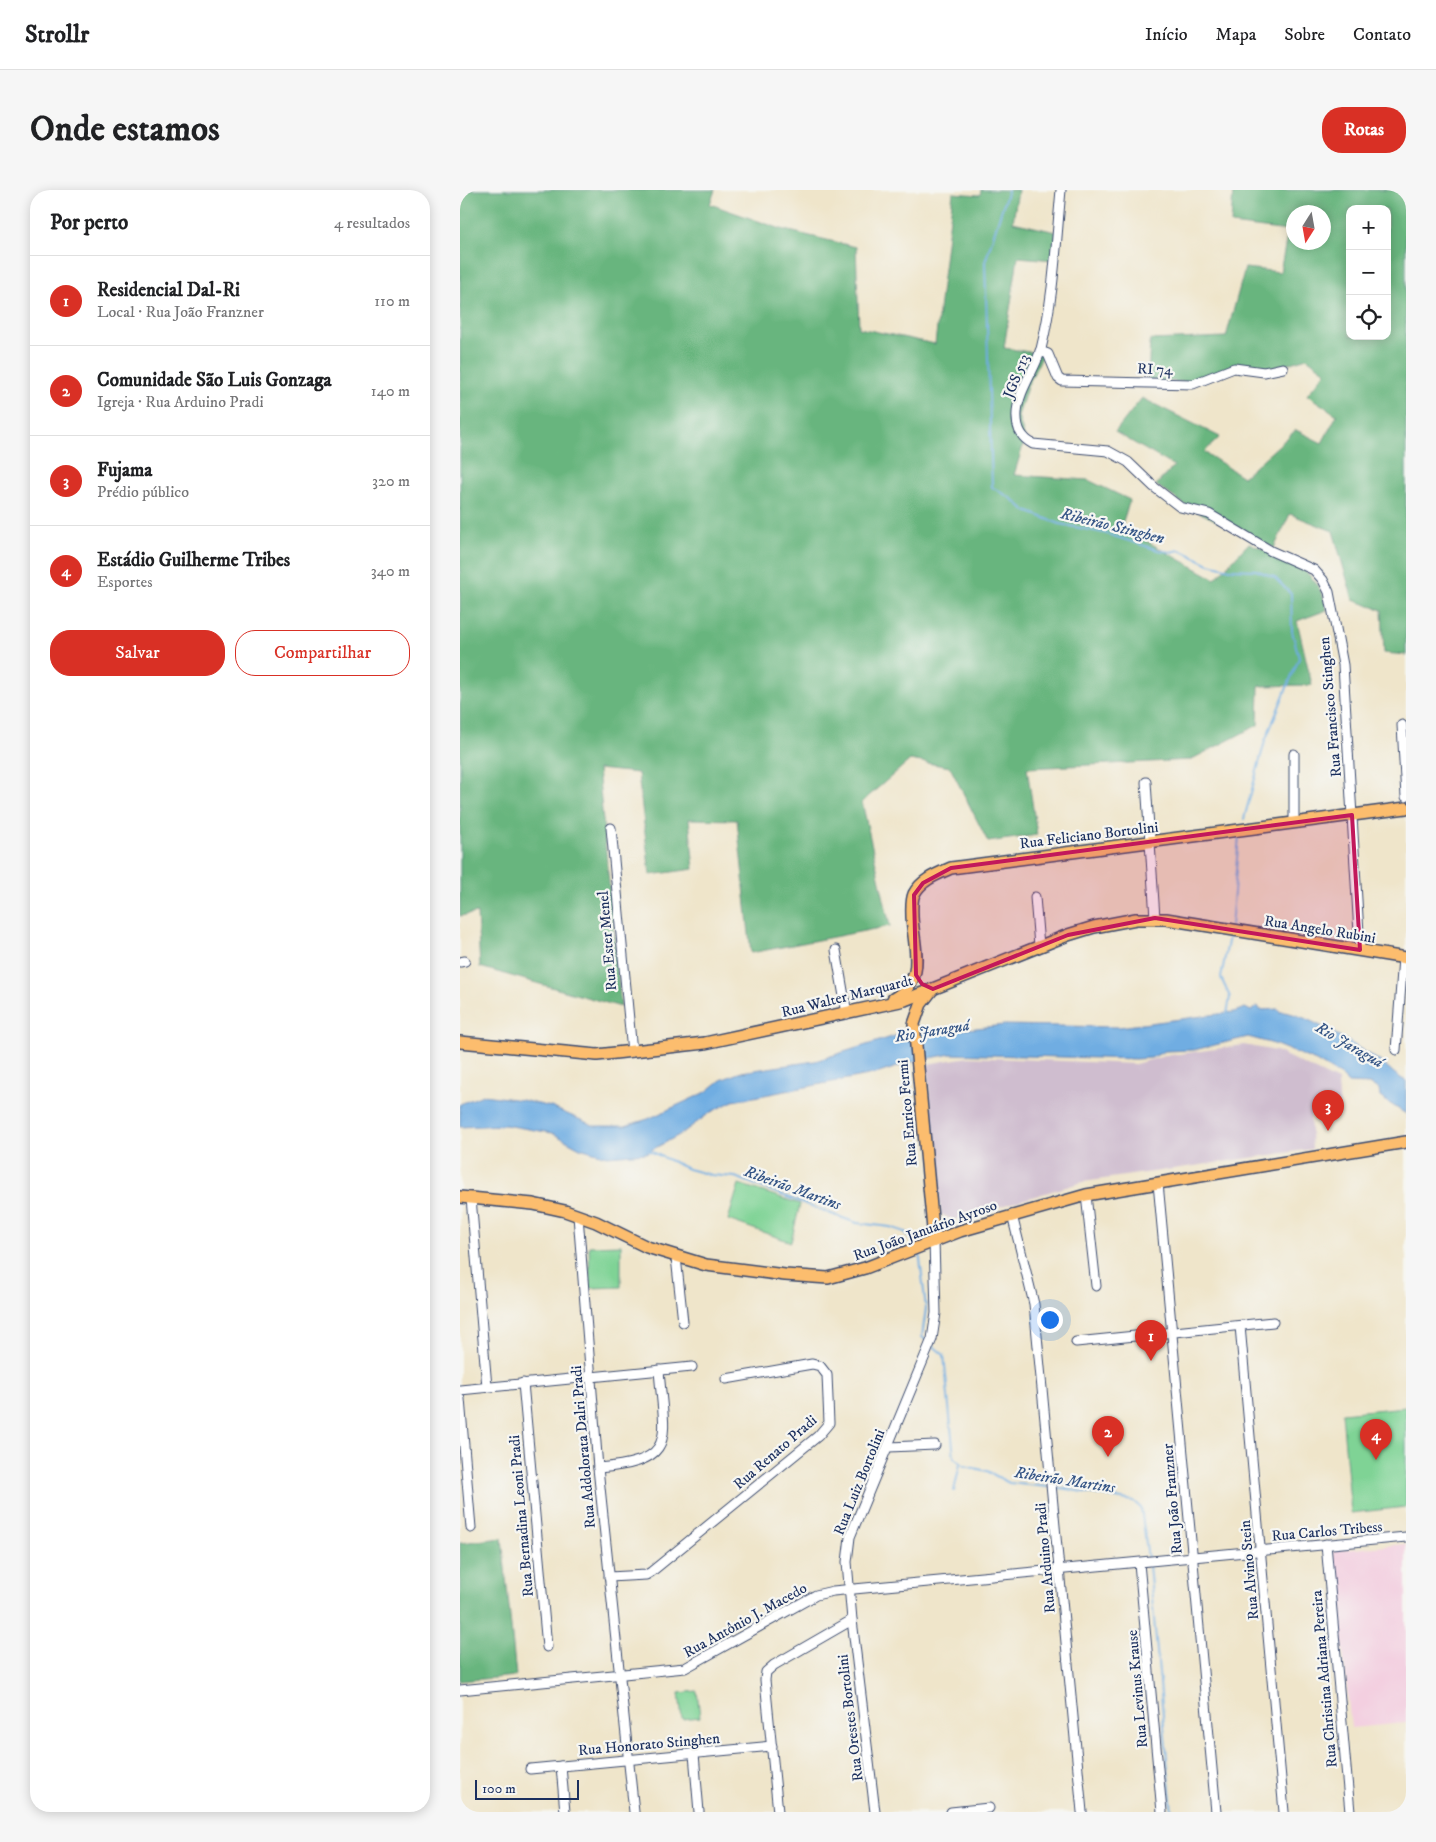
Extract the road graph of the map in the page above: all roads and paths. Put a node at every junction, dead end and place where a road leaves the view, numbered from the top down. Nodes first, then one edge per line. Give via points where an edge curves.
1 (1061, 190) edge
2 (1040, 351) junction
3 (1283, 368) dead end
4 (1195, 510) joint
5 (1402, 725) dead end
6 (1294, 754) dead end
7 (1146, 782) dead end
8 (1406, 797) edge
9 (1406, 808) edge
10 (1352, 815) junction
11 (1294, 823) junction
12 (611, 828) dead end
13 (1149, 843) junction
14 (1035, 898) dead end
15 (1155, 918) junction
16 (1230, 930) joint
17 (1039, 946) junction
18 (836, 950) dead end
19 (1360, 950) junction
20 (1405, 958) edge
21 (916, 975) junction
22 (933, 989) junction
23 (881, 1006) junction
24 (847, 1014) junction
25 (460, 1042) edge
26 (1396, 1050) dead end
27 (632, 1052) junction
28 (1406, 1142) edge
29 (1158, 1183) junction
30 (1086, 1194) junction
31 (465, 1197) edge
32 (1012, 1215) junction
33 (578, 1216) junction
34 (934, 1240) junction
35 (676, 1257) junction
36 (1096, 1286) dead end
37 (683, 1322) dead end
38 (1274, 1322) dead end
39 (1240, 1326) junction
40 (1171, 1333) junction
41 (1076, 1342) dead end
42 (692, 1367) dead end
43 (659, 1370) junction
44 (590, 1377) junction
45 (726, 1379) dead end
46 (523, 1384) junction
47 (487, 1387) junction
48 (460, 1390) edge
49 (460, 1399) edge
50 (935, 1445) dead end
51 (889, 1447) junction
52 (598, 1468) junction
53 (470, 1528) dead end
54 (1406, 1537) edge
55 (1326, 1544) junction
56 (1261, 1551) junction
57 (1192, 1557) junction
58 (1145, 1562) junction
59 (1059, 1570) junction
60 (609, 1577) junction
61 (849, 1589) junction
62 (852, 1620) junction
63 (547, 1647) dead end
64 (619, 1676) junction
65 (460, 1690) edge
66 (772, 1746) junction
67 (694, 1754) junction
68 (629, 1759) junction
69 (561, 1766) junction
70 (530, 1769) dead end
71 (988, 1808) dead end
72 (565, 1812) edge
73 (634, 1812) edge
74 (699, 1812) edge
75 (778, 1812) edge
76 (875, 1812) edge
77 (951, 1812) edge
78 (1082, 1812) edge
79 (1162, 1812) edge
80 (1216, 1812) edge
81 (1284, 1812) edge
82 (1350, 1812) edge

1 - 2 street, JGS 513 via 1050,306
2 - 3 street, RI 74 via 1048,354 1062,382 1193,384 1234,368 1264,372
2 - 4 street, JGS 513 via 1017,408 1018,428 1026,440 1042,446 1108,451 1128,462 1172,502
4 - 10 street, Rua Francisco Stinghen via 1210,514 1271,551 1314,570 1323,580 1329,592 1343,665
5 - 8 street
6 - 11 street
7 - 13 street
9 - 10 main road, Rua Feliciano Bortolini
10 - 11 main road, Rua Feliciano Bortolini
10 - 19 street, Rua Francisco Stinghen
11 - 13 main road, Rua Feliciano Bortolini
12 - 27 street, Rua Ester Menel
13 - 15 street
13 - 21 main road, Rua Feliciano Bortolini via 951,868 934,875 914,895
14 - 17 street
15 - 16 main road, Rua Walter Marquardt
15 - 17 main road, Rua Walter Marquardt via 1094,927
16 - 19 main road, Rua Angelo Rubini
17 - 22 main road, Rua Walter Marquardt
18 - 24 street
19 - 20 main road, Rua Angelo Rubini
20 - 26 street
21 - 22 main road via 922,984
21 - 23 main road via 905,992
22 - 23 main road, Rua Walter Marquardt
22 - 34 main road, Rua Enrico Fermi via 918,1010 914,1026
23 - 24 main road, Rua Walter Marquardt
24 - 27 main road, Rua Walter Marquardt via 705,1043
25 - 27 main road, Rua Walter Marquardt via 571,1054
28 - 29 main road, Rua João Januário Ayroso
29 - 30 main road, Rua João Januário Ayroso
29 - 40 street, Rua João Franzner
30 - 32 main road, Rua João Januário Ayroso
30 - 36 street
31 - 33 main road, Rua João Januário Ayroso via 533,1204
31 - 47 street
32 - 34 main road, Rua João Januário Ayroso
32 - 59 street, Rua Arduino Pradi via 1034,1304
33 - 35 main road, Rua João Januário Ayroso
33 - 44 street, Rua Addolorata Dalri Pradi
34 - 35 main road, Rua João Januário Ayroso via 865,1268 828,1278 713,1266
34 - 51 street, Rua Luiz Bortolini via 936,1313 932,1339
35 - 37 street
38 - 39 street
39 - 40 street
39 - 56 street, Rua Alvino Stein
40 - 41 street
40 - 57 street, Rua João Franzner
42 - 43 street
43 - 44 street
43 - 52 street via 664,1434 658,1450 640,1462
44 - 46 street
44 - 52 street, Rua Addolorata Dalri Pradi
45 - 60 street, Rua Renato Pradi via 812,1364 820,1366 827,1376 829,1423 818,1436 652,1572
46 - 47 street
46 - 63 street, Rua Bernadina Leoni Pradi
47 - 48 street
49 - 53 street
50 - 51 street
51 - 61 street, Rua Luiz Bortolini via 847,1548
52 - 60 street, Rua Addolorata Dalri Pradi
54 - 55 street, Rua Carlos Tribess
55 - 56 street, Rua Carlos Tribess
55 - 82 street, Rua Christina Adriana Pereira
56 - 57 street, Rua Carlos Tribess
56 - 81 street, Rua Alvino Stein
57 - 58 street, Rua Antônio J. Macedo
57 - 80 street, Rua João Franzner
58 - 59 street, Rua Antônio J. Macedo
58 - 79 street, Rua Levinus Krause
59 - 61 street, Rua Antônio J. Macedo
59 - 78 street, Rua Arduino Pradi
60 - 64 street, Rua Addolorata Dalri Pradi
61 - 62 street, Rua Luiz Bortolini
61 - 64 street, Rua Antônio J. Macedo via 816,1595 686,1668
62 - 66 street via 766,1672
62 - 76 street, Rua Orestes Bortolini
64 - 65 street, Rua Antônio J. Macedo
64 - 68 street, Rua Addolorata Dalri Pradi
66 - 67 street, Rua Honorato Stinghen
66 - 75 street
67 - 68 street, Rua Honorato Stinghen
67 - 74 street
68 - 69 street, Rua Honorato Stinghen
68 - 73 street, Rua Addolorata Dalri Pradi
69 - 70 street, Rua Honorato Stinghen
69 - 72 street
71 - 77 street

